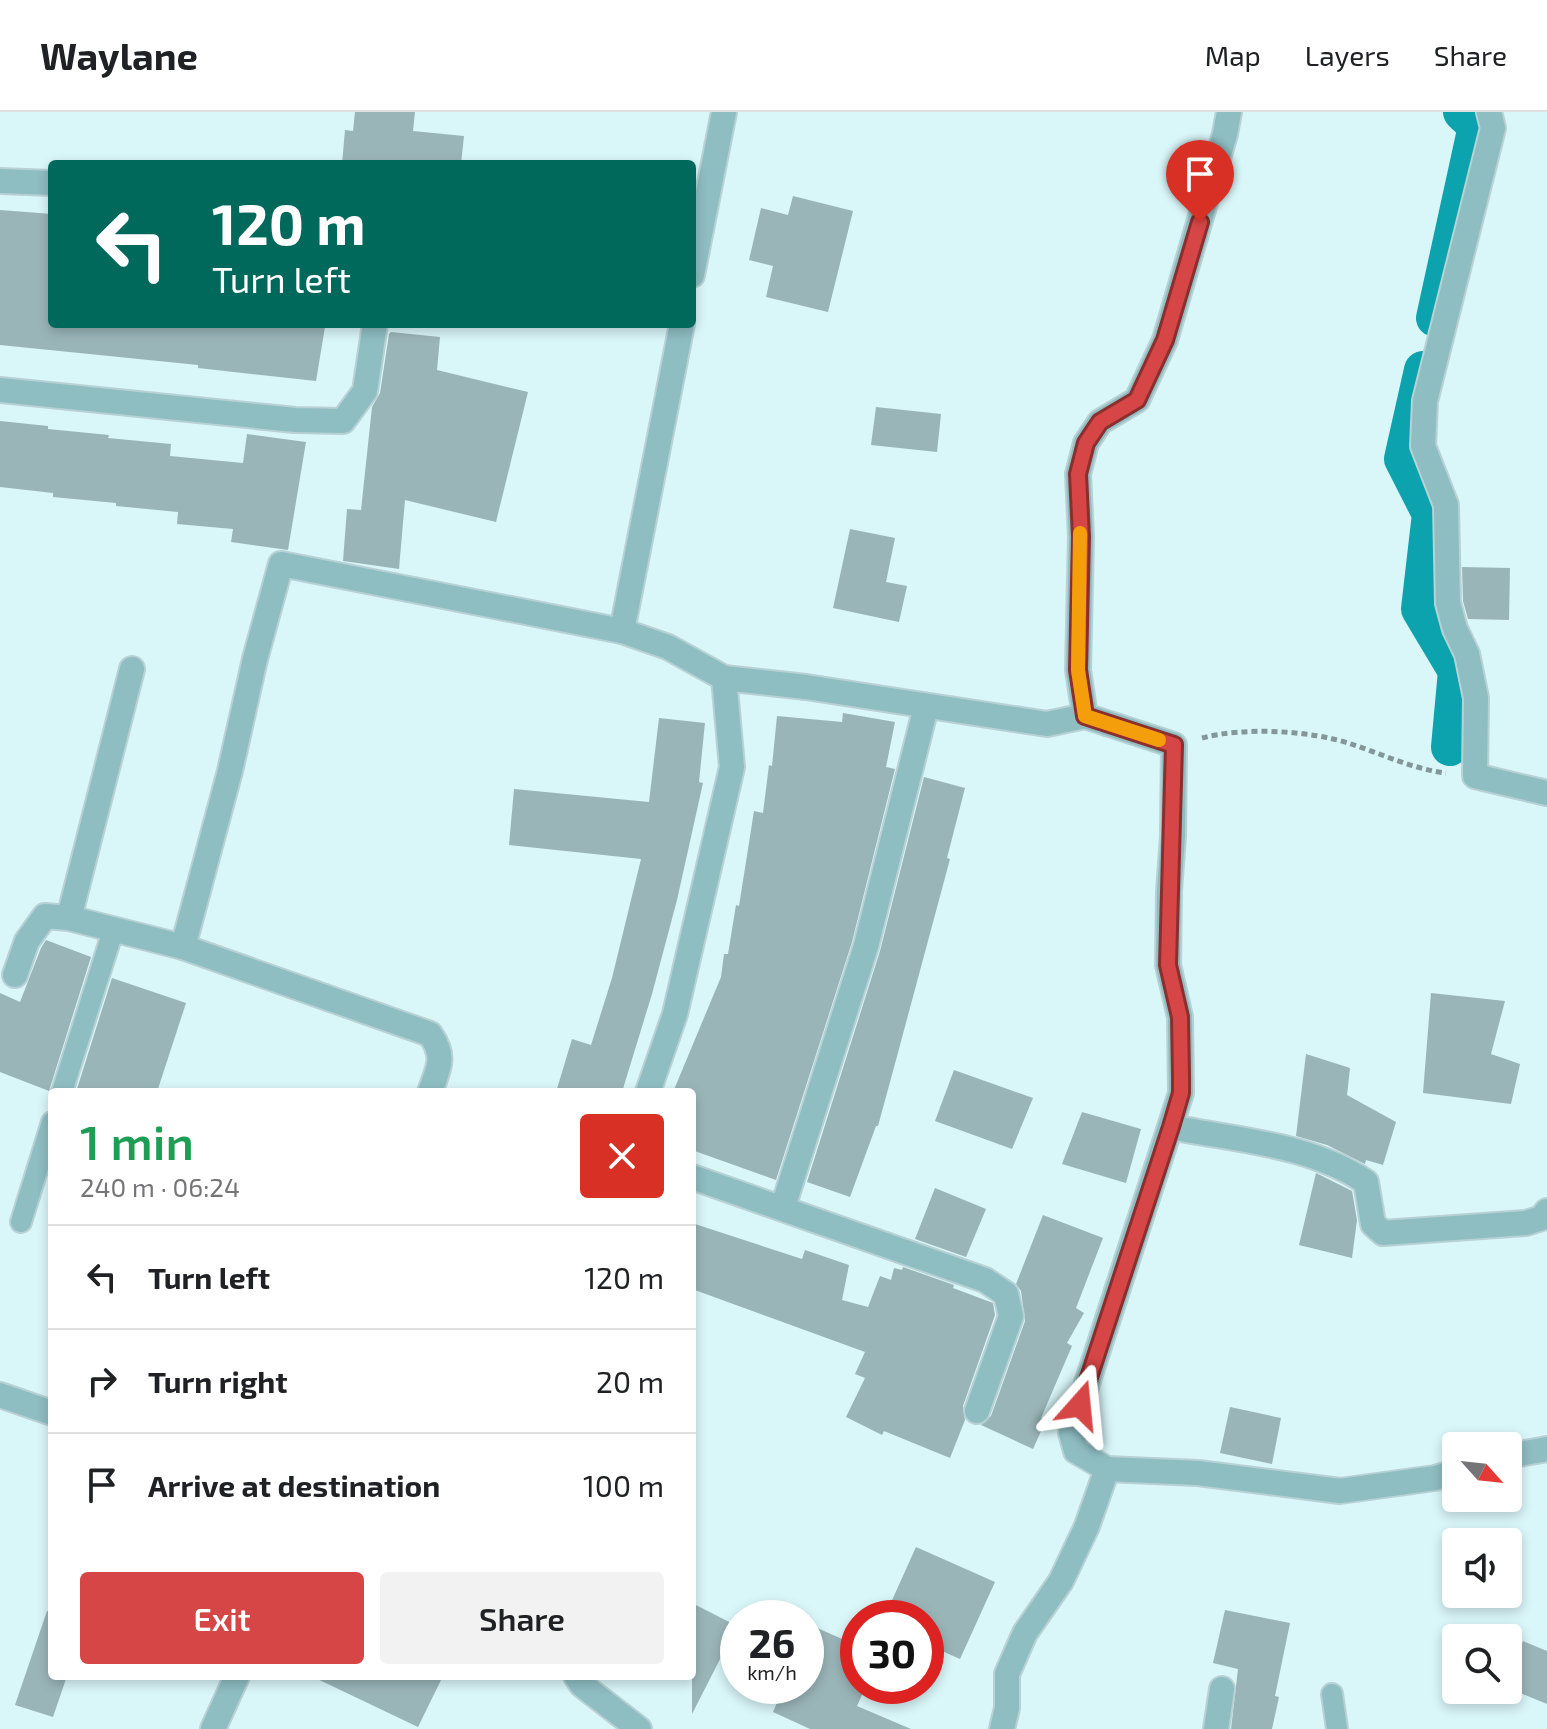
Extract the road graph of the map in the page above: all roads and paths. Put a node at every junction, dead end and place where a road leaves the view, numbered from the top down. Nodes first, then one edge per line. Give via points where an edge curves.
1 (724, 112) edge
2 (1229, 112) edge
3 (1489, 112) edge
4 (0, 181) edge
5 (48, 183) edge
6 (696, 255) edge
7 (374, 328) edge
8 (681, 328) edge
9 (0, 390) edge
10 (622, 631) junction
11 (132, 669) dead end
12 (724, 678) junction
13 (926, 707) junction
14 (1085, 716) junction
15 (1174, 745) junction
16 (1475, 776) junction
17 (1547, 793) edge
18 (69, 918) junction
19 (113, 931) junction
20 (183, 947) junction
21 (15, 975) dead end
22 (63, 1088) edge
23 (432, 1088) edge
24 (649, 1088) edge
25 (1171, 1127) junction
26 (48, 1135) edge
27 (696, 1178) edge
28 (783, 1207) junction
29 (1547, 1211) edge
30 (21, 1222) dead end
31 (0, 1395) edge
32 (977, 1411) dead end
33 (48, 1412) edge
34 (1547, 1449) edge
35 (1522, 1453) edge
36 (1107, 1469) junction
37 (1442, 1476) edge
38 (235, 1680) edge
39 (579, 1680) edge
40 (1222, 1689) dead end
41 (1332, 1694) dead end
42 (213, 1729) edge
43 (639, 1729) edge
44 (1002, 1729) edge
45 (1216, 1729) edge
46 (1337, 1729) edge

1 - 6 street
2 - 14 street via 1165,340 1137,400 1100,422 1086,443 1078,474 1078,670
3 - 16 street via 1493,128 1425,401 1423,446 1446,505 1448,603 1476,698
4 - 5 street
7 - 9 street via 365,391 343,421
8 - 10 street
10 - 12 street via 668,647
10 - 20 street via 281,564
11 - 18 street
12 - 13 street
12 - 24 street via 732,767 675,1014
13 - 14 street via 1047,724
13 - 28 street via 866,946
14 - 15 street
15 - 16 path via 1228,731 1311,735 1428,771
15 - 25 street via 1168,965 1180,1017 1181,1085
16 - 17 street
18 - 19 street
18 - 21 street via 45,916 27,941
19 - 20 street
19 - 22 lane
20 - 23 street via 430,1034 440,1049
25 - 29 street via 1292,1150 1344,1168 1366,1182 1373,1224 1383,1233 1526,1223
25 - 36 street via 1071,1433 1076,1451
26 - 30 lane
27 - 28 street
28 - 32 street via 985,1280 1006,1294 1011,1316
31 - 33 street
34 - 35 street
36 - 37 street via 1198,1473 1340,1491
36 - 44 street via 1061,1581 1025,1633 1007,1674
38 - 42 street
39 - 43 street
40 - 45 street
41 - 46 lane

